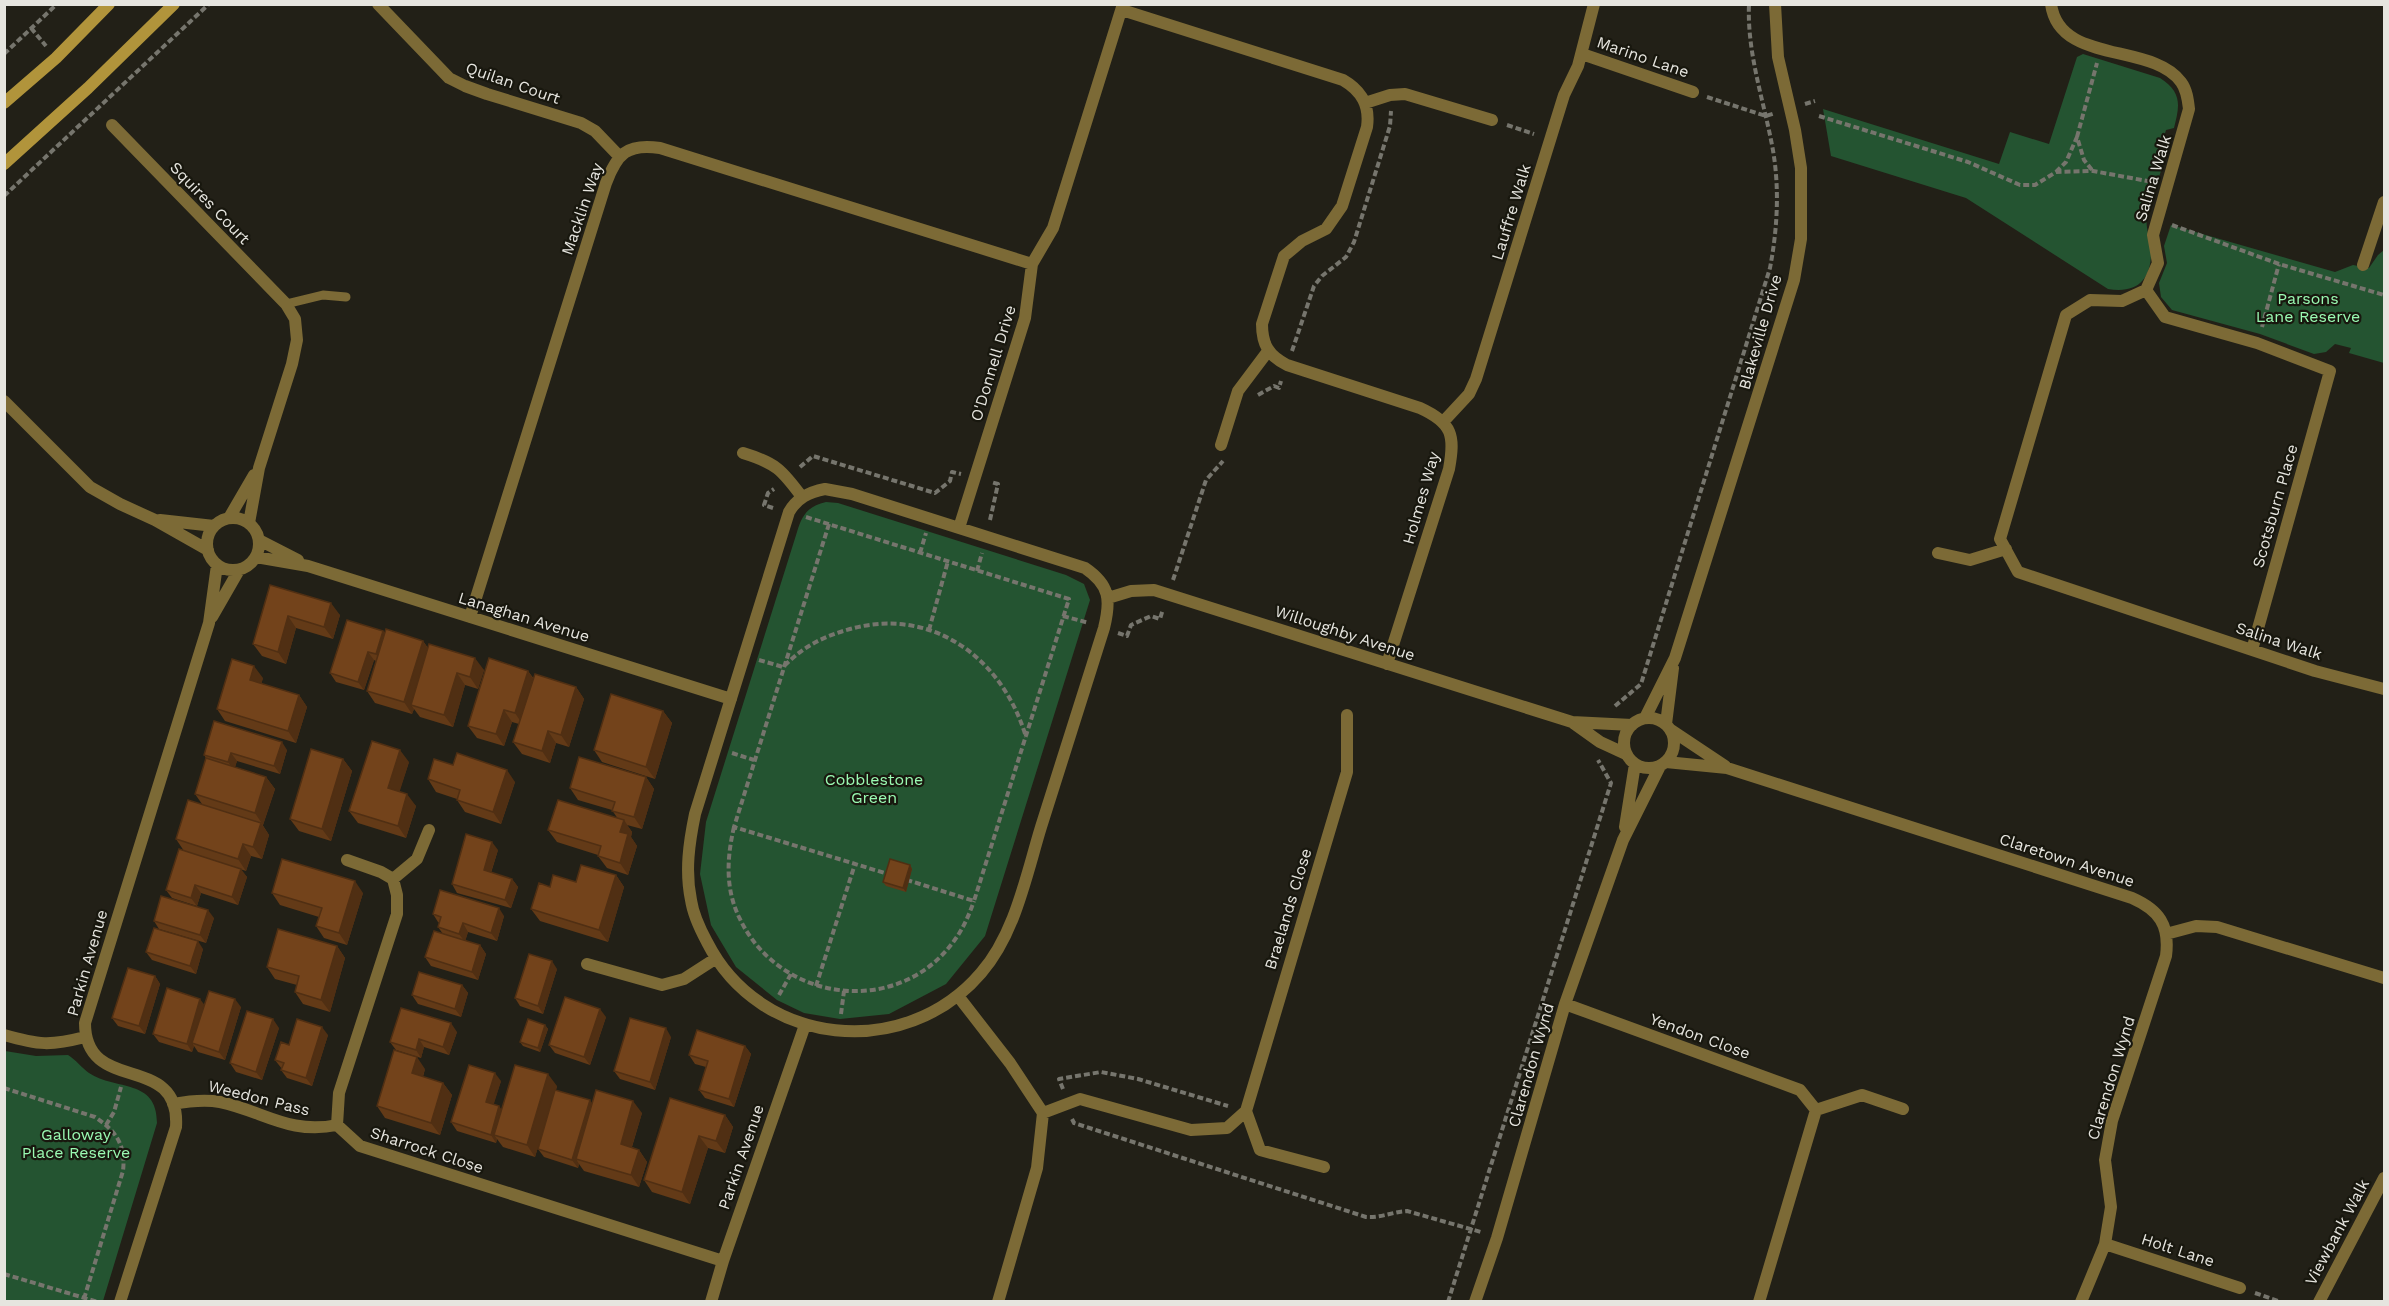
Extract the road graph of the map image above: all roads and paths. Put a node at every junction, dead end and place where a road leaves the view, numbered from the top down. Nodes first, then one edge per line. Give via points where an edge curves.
1 (57, 4) edge
2 (109, 4) edge
3 (174, 4) edge
4 (209, 4) edge
5 (378, 4) edge
6 (1594, 4) edge
7 (1749, 4) edge
8 (1775, 4) edge
9 (2051, 4) edge
10 (1122, 7) edge
11 (2100, 48) junction
12 (4, 54) edge
13 (1582, 54) junction
14 (1693, 92) joint
15 (4, 103) edge
16 (1365, 103) junction
17 (1820, 116) dead end
18 (1492, 120) joint
19 (112, 125) dead end
20 (2077, 137) junction
21 (1551, 139) junction
22 (619, 156) junction
23 (4, 164) edge
24 (2093, 171) junction
25 (2056, 172) junction
26 (2168, 185) junction
27 (4, 196) edge
28 (2385, 202) edge
29 (2157, 220) junction
30 (2379, 234) edge
31 (1032, 264) junction
32 (2279, 264) junction
33 (2363, 265) dead end
34 (2146, 290) junction
35 (2385, 295) edge
36 (346, 297) dead end
37 (285, 304) junction
38 (2257, 343) junction
39 (1268, 351) junction
40 (4, 401) edge
41 (1443, 422) junction
42 (1221, 445) dead end
43 (743, 453) dead end
44 (259, 468) junction
45 (802, 497) junction
46 (789, 512) junction
47 (229, 518) junction
48 (156, 520) junction
49 (249, 522) junction
50 (829, 524) junction
51 (214, 526) junction
52 (959, 528) junction
53 (259, 540) junction
54 (2006, 549) junction
55 (208, 550) junction
56 (1938, 553) dead end
57 (256, 557) junction
58 (948, 561) junction
59 (217, 565) junction
60 (308, 566) junction
61 (238, 570) junction
62 (1108, 598) junction
63 (1063, 616) junction
64 (470, 617) junction
65 (1084, 622) dead end
66 (209, 624) junction
67 (929, 630) junction
68 (2252, 650) junction
69 (744, 657) junction
70 (1675, 658) junction
71 (1387, 664) junction
72 (783, 667) junction
73 (2385, 688) edge
74 (731, 699) junction
75 (1347, 715) dead end
76 (1645, 718) junction
77 (1572, 722) junction
78 (1632, 724) junction
79 (1669, 727) junction
80 (1026, 738) junction
81 (716, 747) junction
82 (1630, 759) junction
83 (754, 760) junction
84 (1663, 764) junction
85 (1727, 768) junction
86 (734, 827) junction
87 (429, 830) dead end
88 (1623, 840) junction
89 (346, 860) dead end
90 (855, 864) junction
91 (393, 879) junction
92 (974, 901) junction
93 (2166, 934) junction
94 (715, 959) junction
95 (587, 964) dead end
96 (2385, 978) edge
97 (816, 986) junction
98 (958, 996) junction
99 (1565, 1004) junction
100 (805, 1025) junction
101 (4, 1035) edge
102 (85, 1037) junction
103 (125, 1072) junction
104 (4, 1088) edge
105 (173, 1104) junction
106 (1068, 1104) junction
107 (1903, 1109) dead end
108 (1240, 1110) junction
109 (1816, 1110) junction
110 (1043, 1113) junction
111 (106, 1125) junction
112 (337, 1125) junction
113 (1324, 1167) dead end
114 (2385, 1178) edge
115 (1497, 1238) junction
116 (2105, 1244) junction
117 (723, 1261) junction
118 (5, 1274) edge
119 (2240, 1288) joint
120 (83, 1299) edge
121 (98, 1302) edge
122 (120, 1302) edge
123 (711, 1302) edge
124 (998, 1302) edge
125 (1475, 1302) edge
126 (1759, 1302) edge
127 (2081, 1302) edge
128 (2281, 1302) edge
129 (2319, 1302) edge

1 - 12 path
2 - 15 street
3 - 23 street
4 - 27 path
5 - 22 street, Quilan Court via 449,78 581,123 596,131
6 - 13 street, Lauffre Walk
7 - 14 path via 1750,42 1766,116
8 - 70 street, Blakeville Drive via 1778,57 1802,168 1801,239 1794,280
9 - 11 street, Salina Walk via 2057,24 2067,35
10 - 16 street via 1343,80 1360,92
10 - 31 street, O'Donnell Drive via 1053,228
11 - 20 path
11 - 26 street, Salina Walk via 2156,64 2171,71 2182,83 2188,109
13 - 14 street, Marino Lane
13 - 21 street, Lauffre Walk via 1564,94
16 - 18 street via 1405,94
16 - 39 street via 1369,114 1367,127 1342,206 1326,229 1284,256 1262,324
17 - 25 path via 1968,162 2019,185 2035,185
18 - 21 path
19 - 37 street, Squires Court
20 - 24 path via 2084,160
20 - 25 path via 2066,162
21 - 41 street, Lauffre Walk via 1476,379 1469,394
22 - 31 street, Macklin Way via 632,148 660,148
22 - 64 street, Macklin Way via 606,183
24 - 25 path
24 - 26 path
26 - 29 street, Salina Walk
28 - 30 street
29 - 32 path
29 - 34 street, Salina Walk via 2153,235 2158,263
30 - 33 street
31 - 52 street, O'Donnell Drive via 1025,318
32 - 35 path
32 - 38 path
34 - 38 street via 2165,317
34 - 54 street via 2122,301 2090,300 2066,315 2000,539
36 - 37 lane via 323,295
37 - 44 street, Squires Court via 295,319 297,340
38 - 68 street, Scotsburn Place via 2330,371
39 - 41 street via 1287,365 1420,408
39 - 42 street via 1238,392
40 - 48 street via 90,487
41 - 71 street, Holmes Way via 1453,440 1449,469
43 - 45 street via 767,460 778,468
44 - 47 street, Squires Court
44 - 49 street, Squires Court
45 - 46 street
45 - 52 street via 815,491 836,490
46 - 50 path
46 - 69 street
47 - 49 street
47 - 51 street
48 - 51 street
48 - 55 street
49 - 53 street
50 - 58 path
50 - 72 path
51 - 55 street via 209,533
52 - 62 street via 1085,568 1104,586
53 - 57 street
53 - 60 street, Lanaghan Avenue
54 - 56 street via 1970,560
54 - 68 street, Salina Walk via 2018,572
55 - 59 street
57 - 60 street, Lanaghan Avenue
57 - 61 street
58 - 63 path via 1069,599
58 - 67 path
59 - 61 street
59 - 66 street, Parkin Avenue
60 - 64 street, Lanaghan Avenue
61 - 66 street, Parkin Avenue
62 - 71 street, Willoughby Avenue via 1154,590
62 - 98 street via 1104,628 1014,911 999,948
63 - 65 path
63 - 80 path
64 - 74 street, Lanaghan Avenue
66 - 102 street, Parkin Avenue via 90,1002
67 - 72 path via 905,625 860,626 818,640
67 - 80 path via 964,646 997,677 1020,716
68 - 73 street, Salina Walk
69 - 72 path
69 - 74 street
70 - 76 street, Blakeville Drive
70 - 79 street, Blakeville Drive
71 - 77 street, Willoughby Avenue
72 - 83 path
74 - 81 street
75 - 108 street, Braelands Close via 1347,772
76 - 78 street
76 - 79 street via 1659,720
77 - 78 street, Willoughby Avenue
77 - 82 street, Willoughby Avenue
78 - 82 street via 1624,738
79 - 84 street via 1674,736 1674,751
79 - 85 street, Claretown Avenue
80 - 92 path
81 - 83 path
81 - 94 street via 695,814 688,874 691,901
82 - 84 street via 1647,768
82 - 88 street, Clarendon Wynd
83 - 86 path
84 - 85 street, Claretown Avenue
84 - 88 street, Clarendon Wynd
85 - 93 street, Claretown Avenue via 2132,898 2157,912
86 - 90 path
86 - 97 path via 728,879 738,916 769,958
87 - 91 street via 417,859
88 - 99 street, Clarendon Wynd
89 - 91 street
90 - 92 path
90 - 97 path
91 - 112 street via 397,914 339,1093
92 - 97 path via 953,942 925,970 891,986 868,991
93 - 96 street via 2196,926 2224,928
93 - 116 street, Clarendon Wynd via 2166,956 2104,1160 2110,1207
94 - 95 street via 684,979 662,985
94 - 100 street via 751,997
98 - 100 street via 919,1019 895,1027 838,1032
98 - 110 street
99 - 109 street, Yendon Close via 1800,1090
99 - 115 street, Clarendon Wynd
100 - 117 street, Parkin Avenue
101 - 102 street via 35,1044 57,1044
102 - 103 street, Parkin Avenue via 97,1059
103 - 105 street, Parkin Avenue via 149,1079 170,1095
103 - 111 path via 114,1112
104 - 111 path via 95,1117
105 - 112 street, Weedon Pass via 220,1102 300,1128
105 - 122 street via 176,1127
106 - 108 street via 1080,1099 1191,1130 1227,1128
106 - 108 path via 1059,1079 1101,1072 1138,1079
106 - 110 street
106 - 115 path via 1074,1123 1366,1217 1417,1213
107 - 109 street via 1862,1095
108 - 113 street via 1260,1150
109 - 126 street
110 - 124 street via 1037,1168
111 - 120 path via 118,1139 125,1157
112 - 117 street, Sharrock Close via 360,1146
114 - 129 street, Viewbank Walk
115 - 125 street, Clarendon Wynd
116 - 119 street, Holt Lane
116 - 127 street, Clarendon Wynd
117 - 123 street, Parkin Avenue
118 - 120 path
119 - 128 path
120 - 121 path

